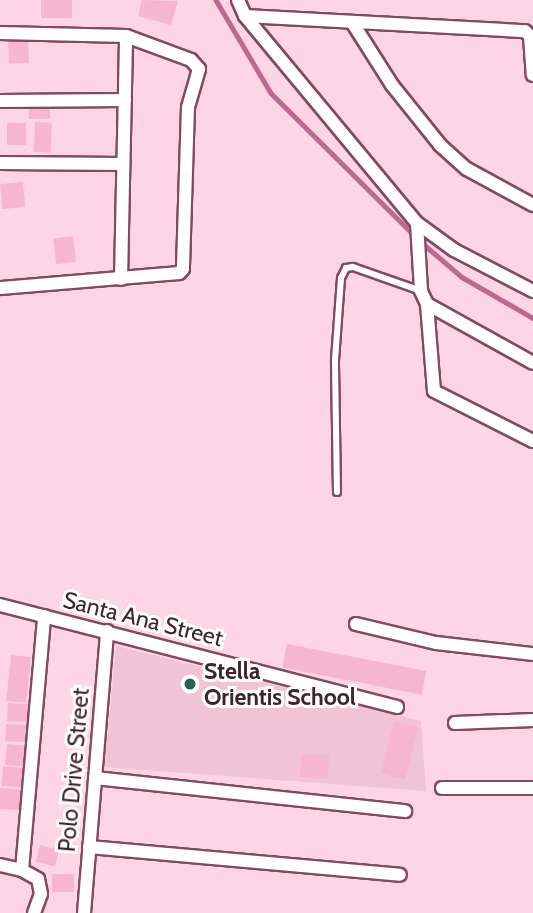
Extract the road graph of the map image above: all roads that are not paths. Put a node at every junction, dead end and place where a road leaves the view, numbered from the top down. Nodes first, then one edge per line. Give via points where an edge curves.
1 (238, 0) edge
2 (245, 16) junction
3 (352, 22) junction
4 (0, 33) edge
5 (126, 36) junction
6 (533, 75) edge
7 (125, 100) junction
8 (0, 101) edge
9 (0, 163) edge
10 (122, 164) junction
11 (533, 205) edge
12 (417, 227) junction
13 (121, 279) junction
14 (0, 288) edge
15 (421, 291) junction
16 (533, 291) edge
17 (427, 304) junction
18 (533, 363) edge
19 (533, 441) edge
20 (337, 492) dead end
21 (0, 605) edge
22 (44, 616) junction
23 (356, 624) dead end
24 (107, 631) junction
25 (533, 654) edge
26 (397, 707) dead end
27 (533, 720) edge
28 (455, 723) dead end
29 (95, 778) junction
30 (442, 788) dead end
31 (533, 788) edge
32 (405, 811) dead end
33 (89, 847) junction
34 (0, 865) edge
35 (22, 870) junction
36 (400, 875) dead end
37 (34, 913) edge
38 (83, 913) edge

1 - 2 street
2 - 3 street
2 - 12 street
3 - 6 street via 525,31 530,36
3 - 11 street via 440,145 467,169
4 - 5 street
5 - 7 street
5 - 13 street via 191,60 199,69 188,107 183,269
7 - 8 street
7 - 10 street
9 - 10 street
10 - 13 street
12 - 15 street
12 - 16 street
13 - 14 street
15 - 17 street
15 - 20 lane via 353,267 346,268 341,278 335,360
17 - 18 street
17 - 19 street via 434,391
21 - 22 street, Santa Ana Street
22 - 24 street, Santa Ana Street
22 - 35 street
23 - 25 street via 460,647
24 - 26 street, Santa Ana Street
24 - 29 street, Polo Drive Street
27 - 28 street
29 - 32 street
29 - 33 street, Polo Drive Street
30 - 31 street
33 - 36 street
33 - 38 street, Polo Drive Street
34 - 35 street
35 - 37 street via 38,879 41,894

